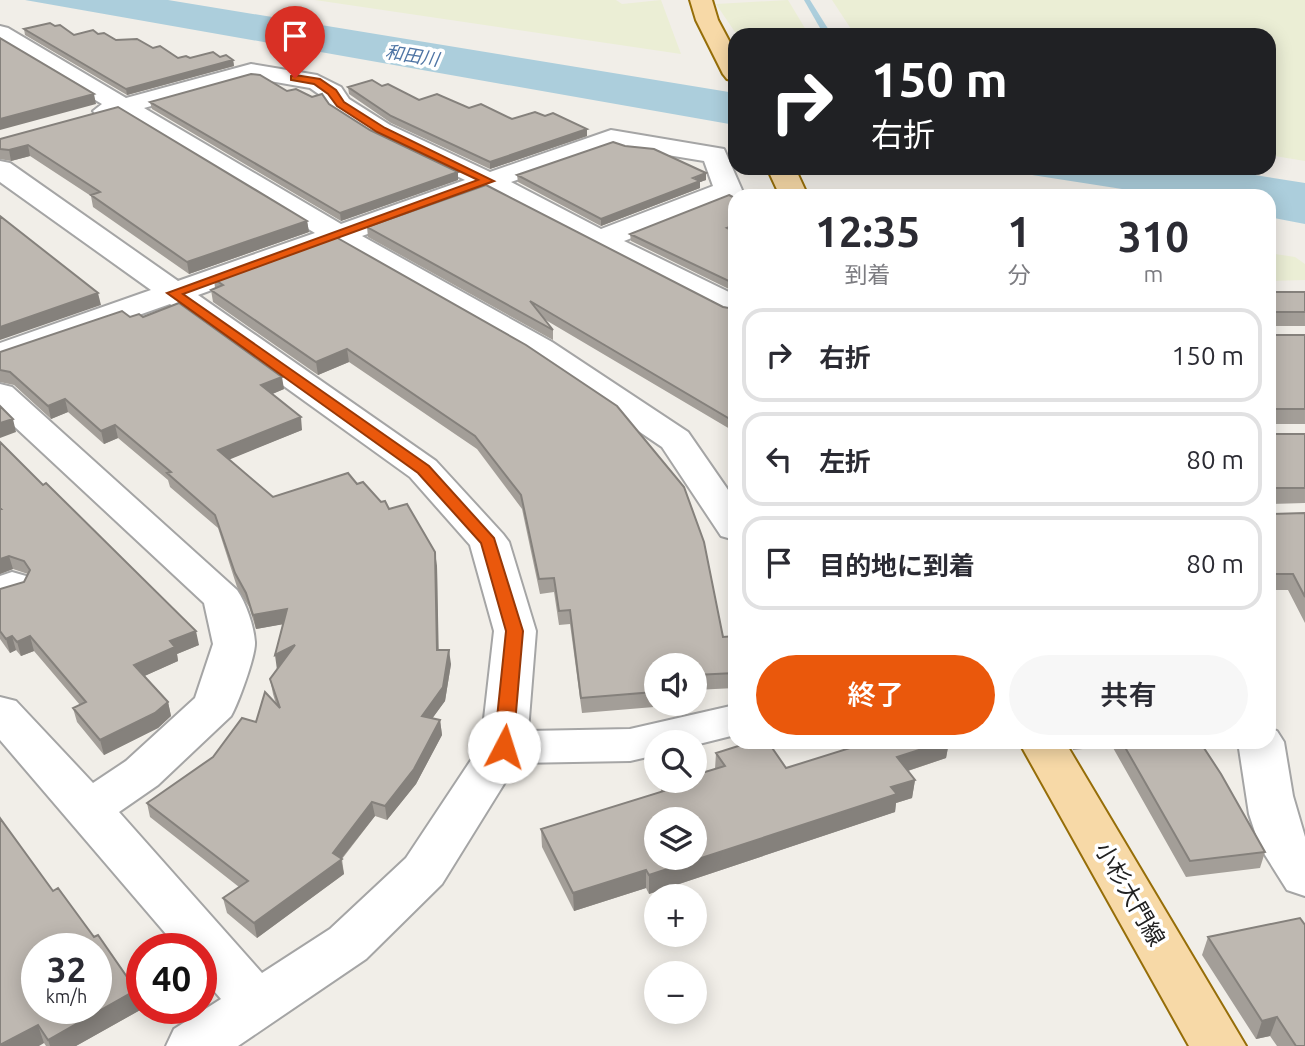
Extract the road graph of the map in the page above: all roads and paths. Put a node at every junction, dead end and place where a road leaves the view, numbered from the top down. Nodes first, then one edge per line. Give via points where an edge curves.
1 (701, 0) edge
2 (0, 33) edge
3 (728, 60) edge
4 (121, 106) junction
5 (85, 117) edge
6 (0, 169) edge
7 (488, 181) junction
8 (338, 234) junction
9 (599, 240) junction
10 (174, 293) junction
11 (728, 304) edge
12 (0, 354) edge
13 (0, 394) edge
14 (728, 518) edge
15 (0, 712) edge
16 (728, 722) edge
17 (504, 747) junction
18 (1046, 749) edge
19 (1262, 749) edge
20 (89, 809) junction
21 (1305, 877) edge
22 (258, 1004) junction
23 (194, 1046) edge
24 (1217, 1046) edge

1 - 3 main road
2 - 4 street
4 - 5 street
4 - 7 street via 251,71 317,82 340,104 381,130
4 - 8 street
6 - 10 street
7 - 8 street
7 - 9 street
7 - 9 street via 611,138 715,155 728,190
8 - 10 street
8 - 14 street via 540,348 675,440
9 - 11 street
10 - 12 street
10 - 17 street via 424,469 489,542 515,631
13 - 20 street via 223,598 234,645 215,705 142,773
15 - 20 street
16 - 17 street via 630,745
17 - 22 street via 424,871 348,944
18 - 24 main road, 小杉大門線
19 - 21 street via 1271,810 1283,845
20 - 22 street
22 - 23 street

